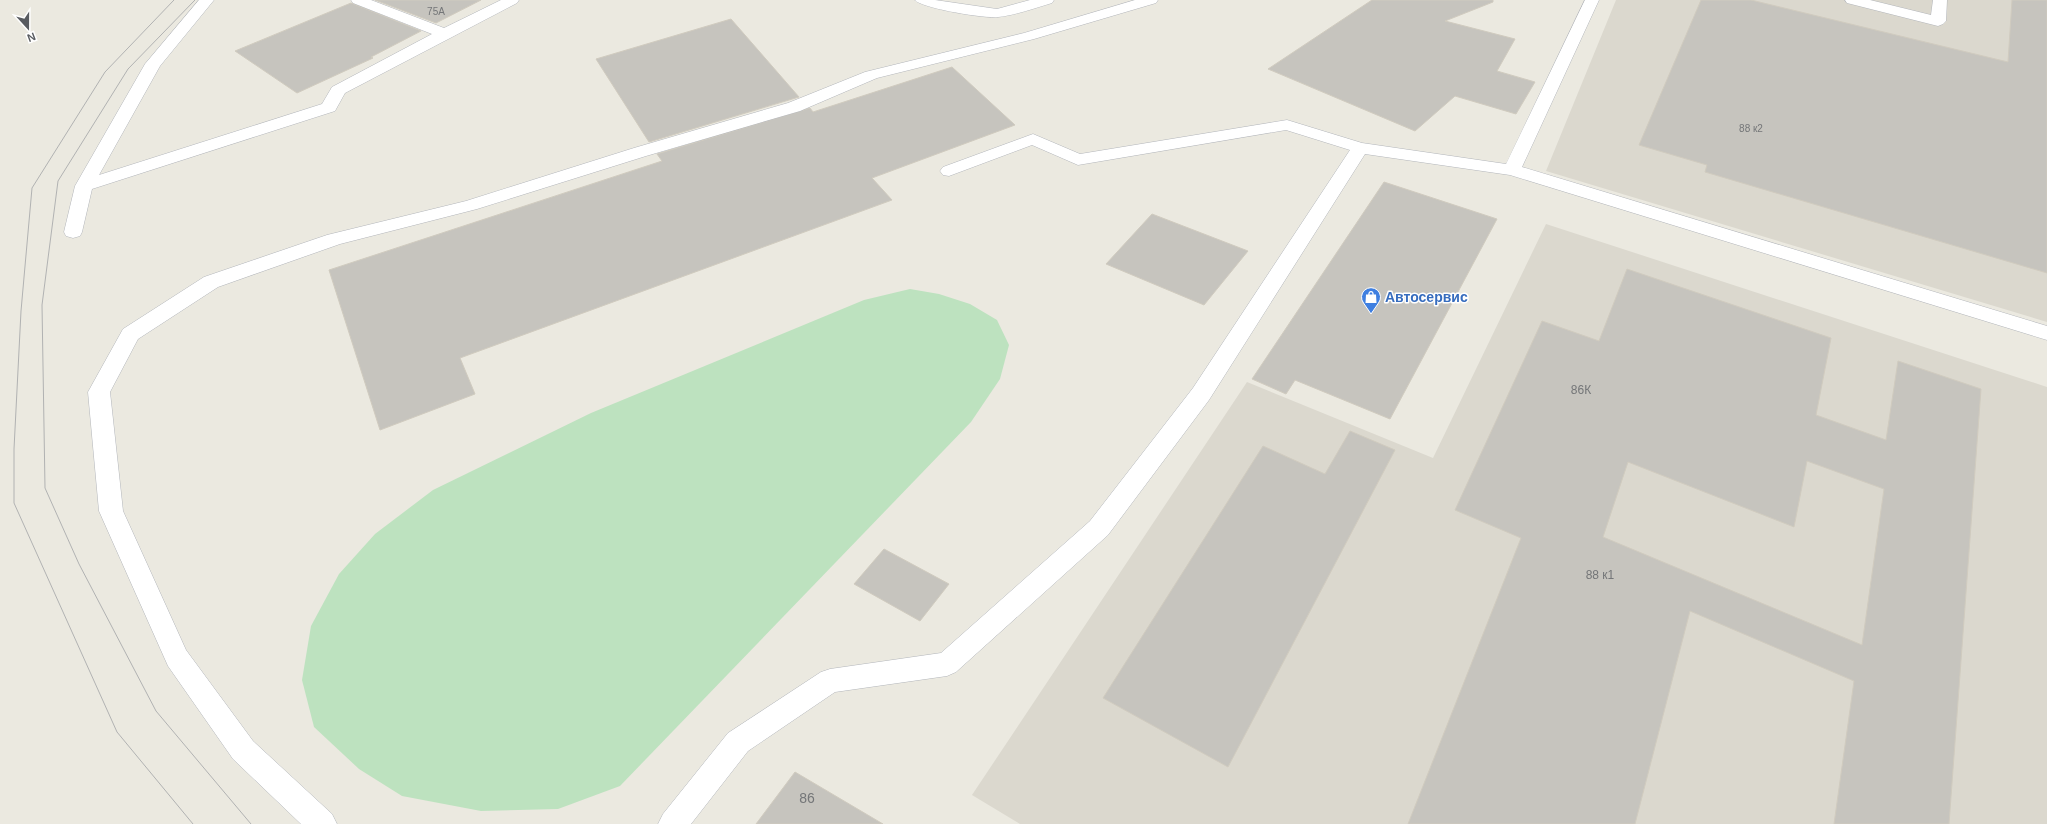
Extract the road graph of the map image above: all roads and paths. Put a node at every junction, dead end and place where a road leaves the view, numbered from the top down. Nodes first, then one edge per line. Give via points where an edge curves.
1 (207, 0) edge
2 (358, 0) edge
3 (512, 0) edge
4 (922, 0) edge
5 (1047, 0) edge
6 (1151, 0) edge
7 (1592, 0) edge
8 (1852, 0) edge
9 (1940, 0) edge
10 (445, 34) junction
11 (1360, 148) junction
12 (1512, 170) junction
13 (949, 171) dead end
14 (84, 186) junction
15 (73, 232) dead end
16 (2047, 333) edge
17 (322, 824) edge
18 (673, 824) edge

1 - 14 lane via 153,64
2 - 10 lane
3 - 10 lane
4 - 5 lane via 932,4 997,13
6 - 17 lane via 1029,36 871,75 794,107 471,205 334,238 211,282 130,334 100,392 111,511 177,658 244,750
7 - 12 lane
8 - 9 lane via 1938,21
10 - 14 lane via 338,90 329,107
11 - 12 lane
11 - 13 lane via 1288,125 1078,160 1034,139
11 - 18 lane via 1201,394 1099,528 947,664 830,681 738,742
12 - 16 lane
14 - 15 lane

